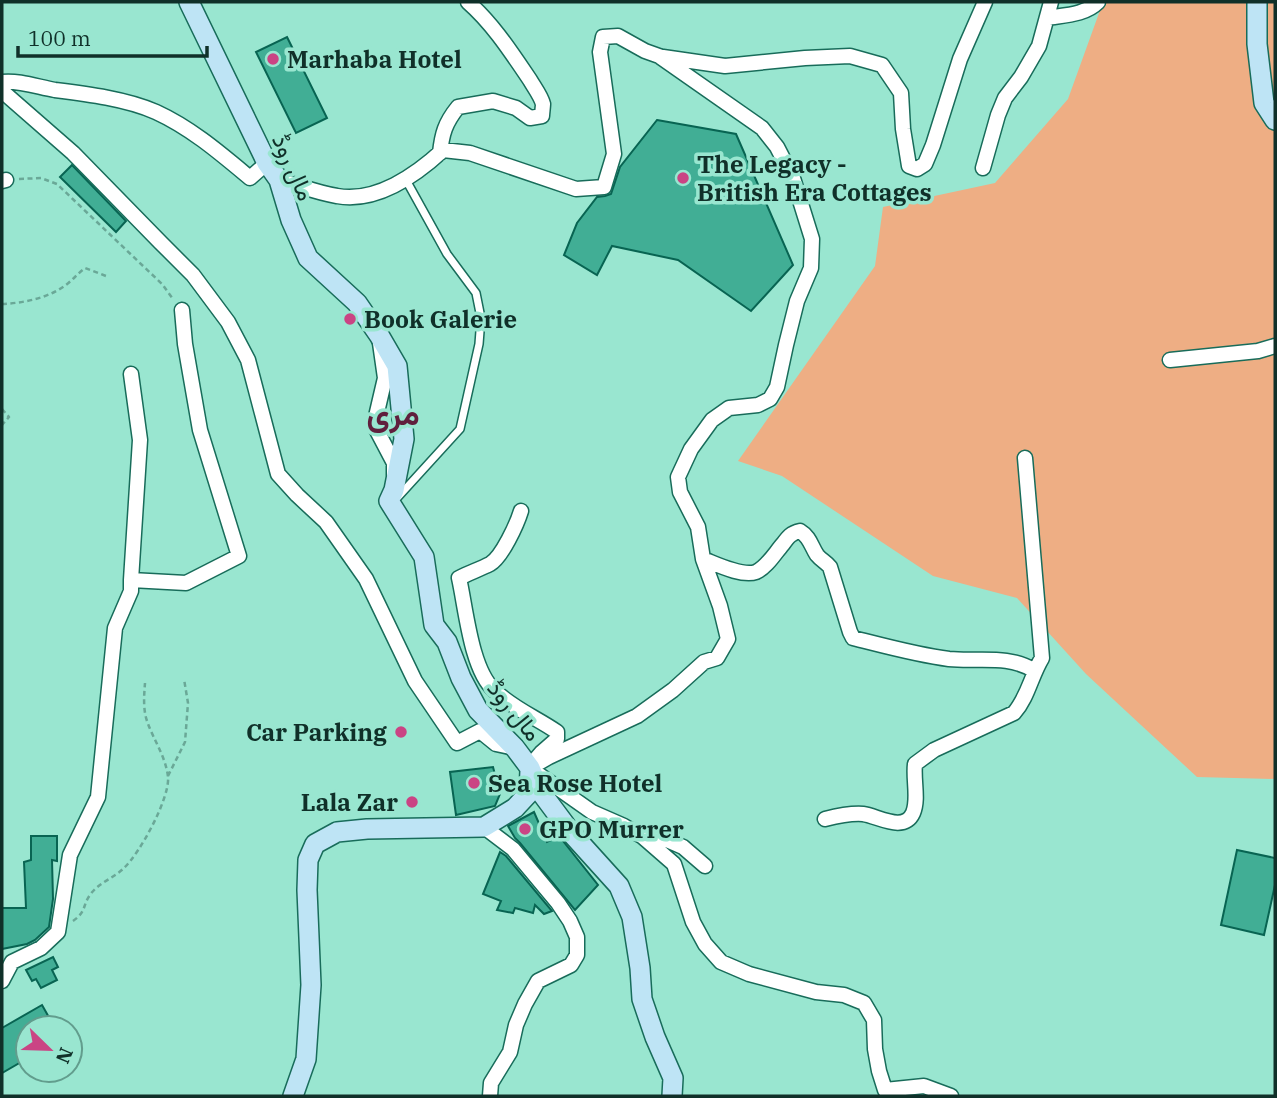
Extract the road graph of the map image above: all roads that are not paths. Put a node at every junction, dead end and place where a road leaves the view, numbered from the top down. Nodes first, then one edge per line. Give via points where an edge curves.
1 (189, 2) edge
2 (468, 2) edge
3 (985, 2) edge
4 (1051, 2) edge
5 (1098, 2) edge
6 (1257, 2) edge
7 (1047, 18) junction
8 (659, 56) junction
9 (5, 85) edge
10 (1275, 120) edge
11 (440, 153) junction
12 (267, 163) junction
13 (983, 168) dead end
14 (279, 180) junction
15 (406, 180) junction
16 (182, 310) road end
17 (379, 335) junction
18 (1275, 346) edge
19 (1170, 360) dead end
20 (131, 374) dead end
21 (1025, 458) dead end
22 (392, 496) junction
23 (521, 511) dead end
24 (703, 559) junction
25 (131, 580) junction
26 (1035, 671) junction
27 (515, 748) junction
28 (530, 768) junction
29 (825, 819) dead end
30 (484, 827) junction
31 (643, 837) junction
32 (705, 866) dead end
33 (2, 981) edge
34 (887, 1093) edge
35 (293, 1096) edge
36 (489, 1096) edge
37 (672, 1096) edge
38 (951, 1096) edge

1 - 12 main road, مال روڈ
2 - 11 street via 520,65 540,96 542,116 530,118 493,100 458,107 447,120
3 - 8 street via 960,59 933,145 918,169 909,166 901,93 882,65 850,56 725,66
4 - 7 street
5 - 7 street via 1083,12
6 - 10 main road via 1264,103
7 - 13 street via 1039,46 1005,98
8 - 11 street via 618,36 603,37 600,52 614,154 604,187 576,189 470,153
8 - 24 street via 762,128 793,178 811,239 811,268 797,301 778,387 770,400 729,408 712,421 678,477 680,492 698,527
9 - 12 street via 103,97 155,111 191,131 250,178
9 - 27 street via 193,275 228,322 248,359 278,474 326,522 366,579 415,681 457,743 480,731 502,747
11 - 15 street
12 - 14 main road, مال روڈ
14 - 15 street via 338,196 364,197
14 - 17 main road, مال روڈ via 308,258 357,303
15 - 22 lane via 447,254 476,293 481,318 460,429 398,496
16 - 25 street via 200,430 239,556 186,583
17 - 22 main road, مال روڈ via 397,366 404,439
17 - 22 street, مال روڈ via 385,378 374,425 394,463
18 - 19 street
20 - 25 street via 140,440
21 - 26 street via 1042,658
22 - 27 main road, مال روڈ via 424,557 434,625 447,642 478,710
23 - 28 street via 499,556 459,578 474,652 484,677 493,690 557,732
24 - 26 street via 754,573 792,533 800,531 830,567 853,638 952,659 1017,663
24 - 28 street via 728,639 717,658 704,662 637,716
25 - 33 street via 115,628 97,797 70,855 58,932 41,948 12,962
26 - 29 street via 1014,713 934,750 915,764 915,806 908,820 899,824 863,814
27 - 28 main road, مال روڈ
28 - 30 main road via 529,793 515,808
28 - 31 street via 592,812
28 - 37 main road, مال روڈ via 540,791 572,834 619,886 632,917 642,999 673,1078
30 - 35 main road via 337,832 315,844 308,860 311,985 306,1059
30 - 36 street via 513,849 558,903 577,937 577,954 571,965 538,981 525,1004 510,1052 491,1083
31 - 32 street via 683,847
31 - 34 street via 674,864 693,922 721,962 750,974 864,1003 874,1020 875,1049
34 - 38 street via 924,1086

